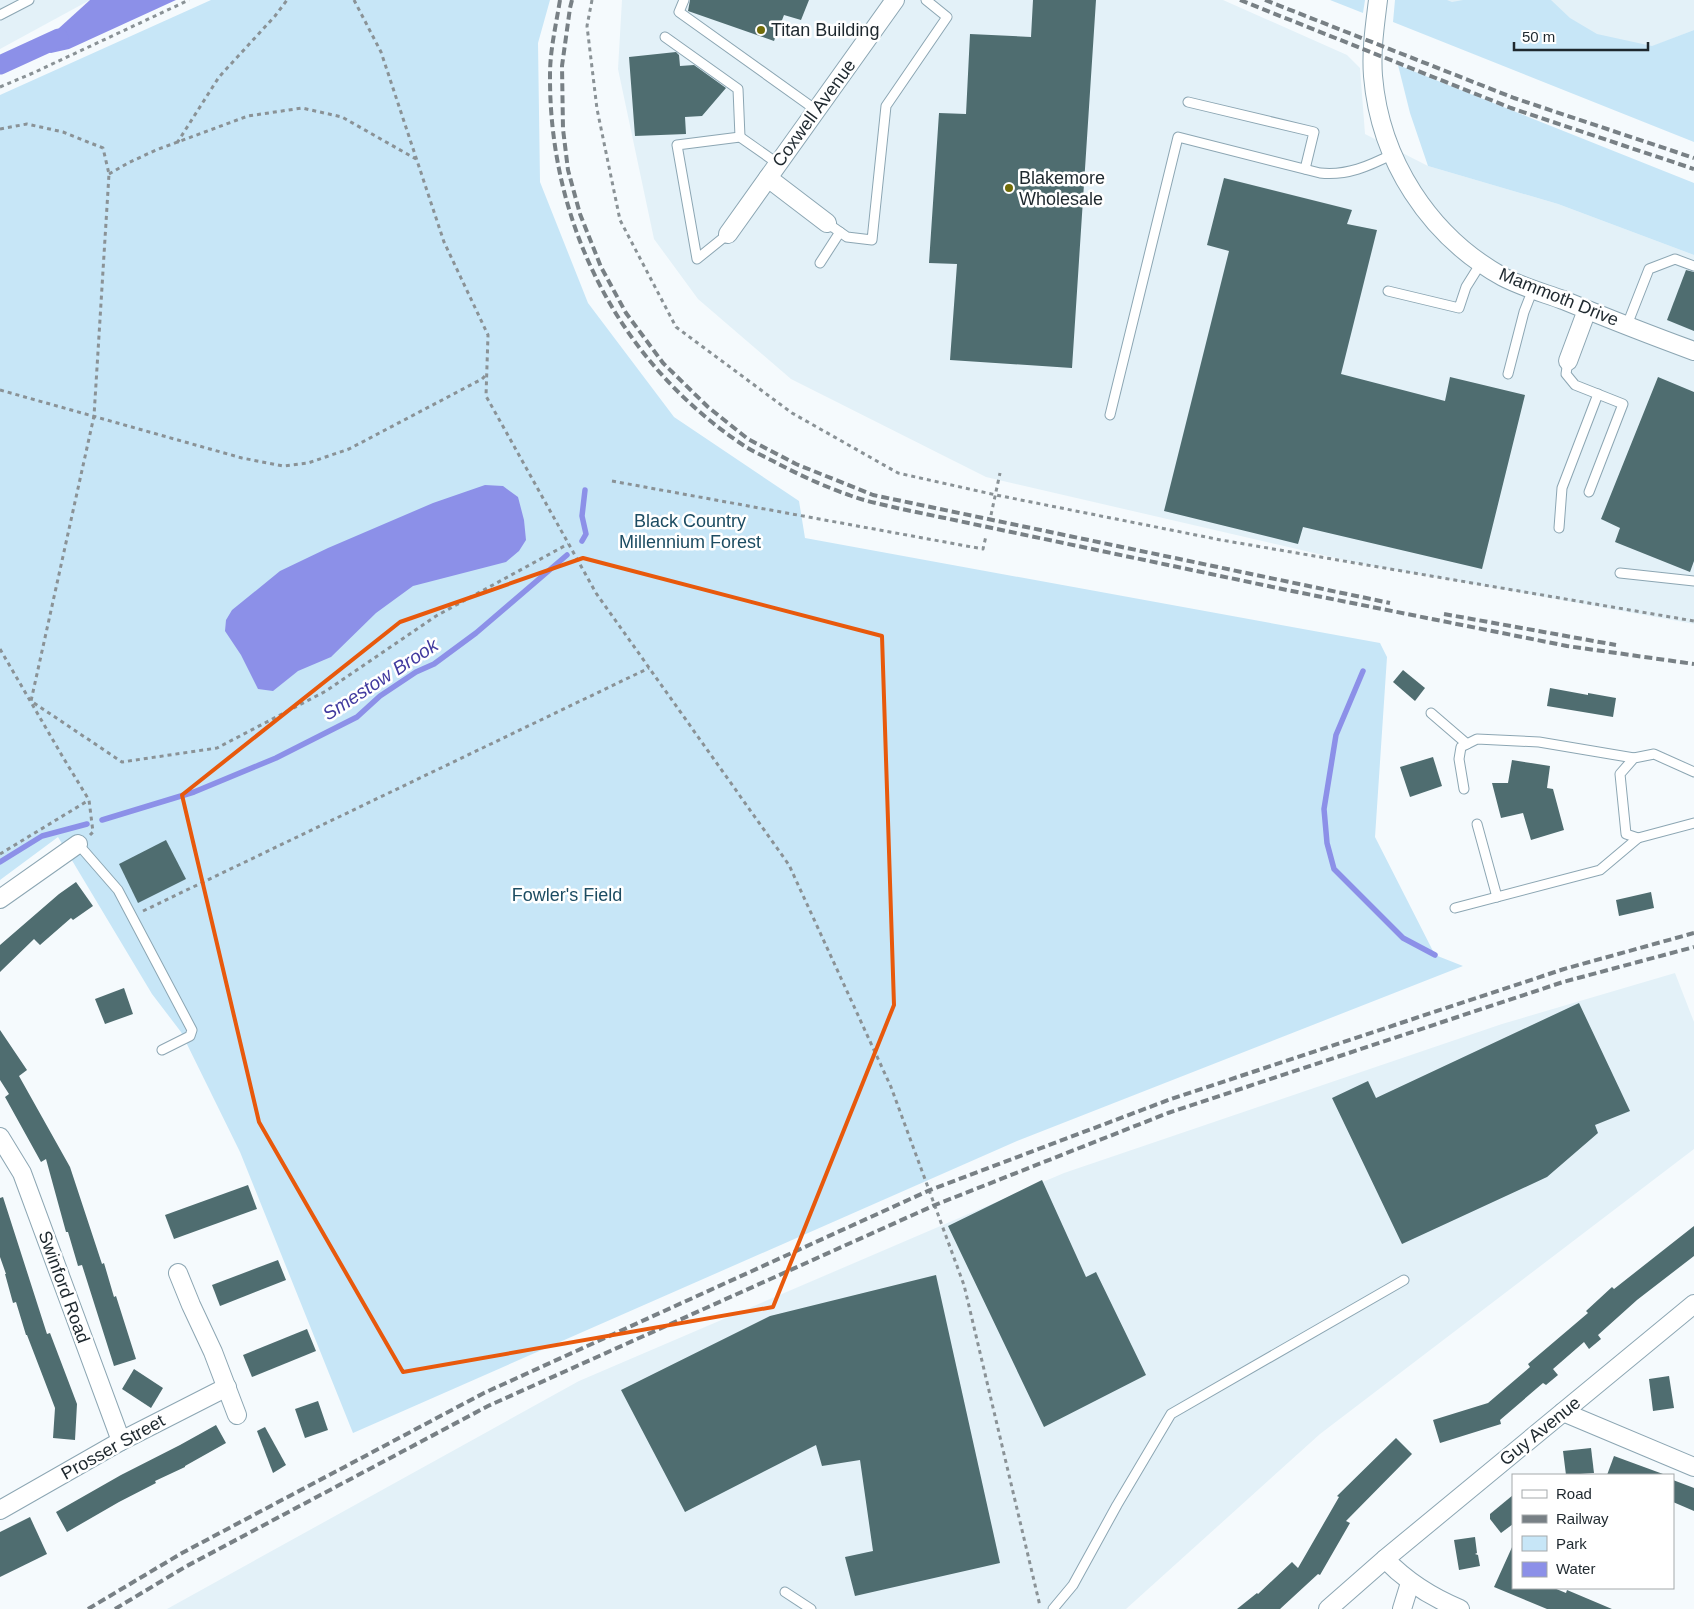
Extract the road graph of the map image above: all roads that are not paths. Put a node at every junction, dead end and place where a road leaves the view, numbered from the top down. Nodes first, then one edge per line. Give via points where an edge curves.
1 (29, 0) edge
2 (684, 0) edge
3 (895, 0) edge
4 (926, 0) edge
5 (1378, 0) edge
6 (0, 15) edge
7 (665, 37) dead end
8 (1188, 102) dead end
9 (816, 110) junction
10 (740, 137) junction
11 (1393, 154) junction
12 (1305, 169) junction
13 (773, 170) junction
14 (833, 227) junction
15 (728, 234) joint
16 (820, 263) dead end
17 (1481, 263) junction
18 (1694, 266) edge
19 (1533, 289) junction
20 (1388, 291) dead end
21 (1587, 310) junction
22 (1627, 326) junction
23 (1694, 352) edge
24 (1568, 361) joint
25 (1508, 374) dead end
26 (1598, 394) junction
27 (1110, 415) dead end
28 (1589, 492) dead end
29 (1559, 528) dead end
30 (1620, 573) dead end
31 (1694, 581) edge
32 (1430, 713) dead end
33 (1467, 744) junction
34 (1634, 758) junction
35 (1694, 772) edge
36 (1464, 789) dead end
37 (1694, 823) edge
38 (1477, 824) dead end
39 (1638, 838) junction
40 (78, 844) joint
41 (1497, 897) junction
42 (0, 899) edge
43 (1455, 908) dead end
44 (162, 1050) dead end
45 (0, 1137) edge
46 (178, 1273) dead end
47 (1404, 1280) dead end
48 (1694, 1304) edge
49 (227, 1387) junction
50 (1563, 1412) junction
51 (237, 1415) dead end
52 (121, 1441) junction
53 (1694, 1467) edge
54 (0, 1510) edge
55 (1385, 1559) junction
56 (1410, 1583) junction
57 (785, 1592) dead end
58 (811, 1609) edge
59 (1053, 1609) edge
60 (1328, 1609) edge
61 (1402, 1609) edge
62 (1460, 1609) edge

1 - 6 lane
2 - 9 lane via 679,12
3 - 9 street, Coxwell Avenue
4 - 14 lane via 947,17 886,106 872,240 847,237
5 - 11 street, Mammoth Drive via 1373,75 1378,109
7 - 10 lane via 738,89
8 - 12 lane via 1314,132
9 - 13 street, Coxwell Avenue
10 - 13 lane
10 - 15 lane via 677,145 697,259
11 - 12 lane via 1345,173
11 - 17 street, Mammoth Drive via 1415,196 1440,229 1466,254
12 - 27 lane via 1178,137
13 - 14 street, Coxwell Avenue
13 - 15 street, Coxwell Avenue
14 - 16 lane
17 - 19 street, Mammoth Drive
17 - 20 lane via 1466,287 1460,308
18 - 22 lane via 1675,259 1649,269
19 - 21 street, Mammoth Drive
19 - 25 lane
21 - 22 street, Mammoth Drive
21 - 24 street
22 - 23 street, Mammoth Drive
24 - 26 lane via 1566,374 1575,385
26 - 28 lane via 1623,404
26 - 29 lane via 1562,488
30 - 31 lane
32 - 33 lane
33 - 34 lane via 1477,739 1539,742
33 - 36 lane via 1461,748 1459,759
34 - 35 lane via 1654,754
34 - 39 lane via 1620,774 1626,834
37 - 39 lane
38 - 41 lane
39 - 41 lane via 1600,870
40 - 42 street
40 - 44 lane via 118,890 192,1030 190,1036
41 - 43 lane
45 - 52 street, Swinford Road via 22,1173
46 - 49 street
47 - 59 lane via 1171,1414 1073,1585
48 - 50 street, Guy Avenue
49 - 51 street
49 - 52 street, Prosser Street
50 - 53 street
50 - 55 street, Guy Avenue
52 - 54 street, Prosser Street
55 - 56 street
55 - 60 street, Guy Avenue
56 - 61 street
56 - 62 street
57 - 58 lane

